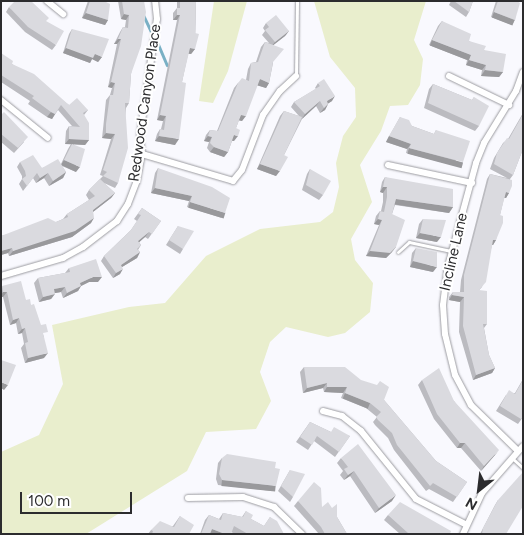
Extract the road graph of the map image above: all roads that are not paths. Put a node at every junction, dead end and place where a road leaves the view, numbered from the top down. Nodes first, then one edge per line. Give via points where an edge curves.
1 (47, 1) edge
2 (155, 1) edge
3 (297, 1) edge
4 (63, 14) dead end
5 (523, 72) edge
6 (296, 76) joint
7 (448, 76) dead end
8 (1, 100) edge
9 (509, 104) junction
10 (48, 138) dead end
11 (142, 154) junction
12 (388, 165) dead end
13 (472, 183) junction
14 (452, 251) junction
15 (398, 252) edge
16 (1, 276) edge
17 (323, 411) dead end
18 (520, 448) edge
19 (512, 458) junction
20 (523, 468) edge
21 (188, 498) dead end
22 (465, 524) junction
23 (302, 534) edge
24 (463, 534) edge

1 - 4 street
2 - 11 street, Redwood Canyon Place via 155,35 140,135
3 - 6 lane
5 - 9 street, Incline Lane
6 - 11 street via 280,91 263,115 242,170 233,181
7 - 9 street
8 - 10 street
9 - 13 street, Incline Lane via 484,143
11 - 16 street, Redwood Canyon Place via 128,204 117,221 102,234 63,258
12 - 13 street
13 - 14 street, Incline Lane
14 - 15 lane via 409,242
14 - 18 street, Incline Lane via 443,305 445,334 455,375 471,405
17 - 22 street via 342,416 361,431 416,499
18 - 19 street
19 - 20 lane
19 - 22 street via 482,493
21 - 23 street via 243,497 274,507
22 - 24 street

